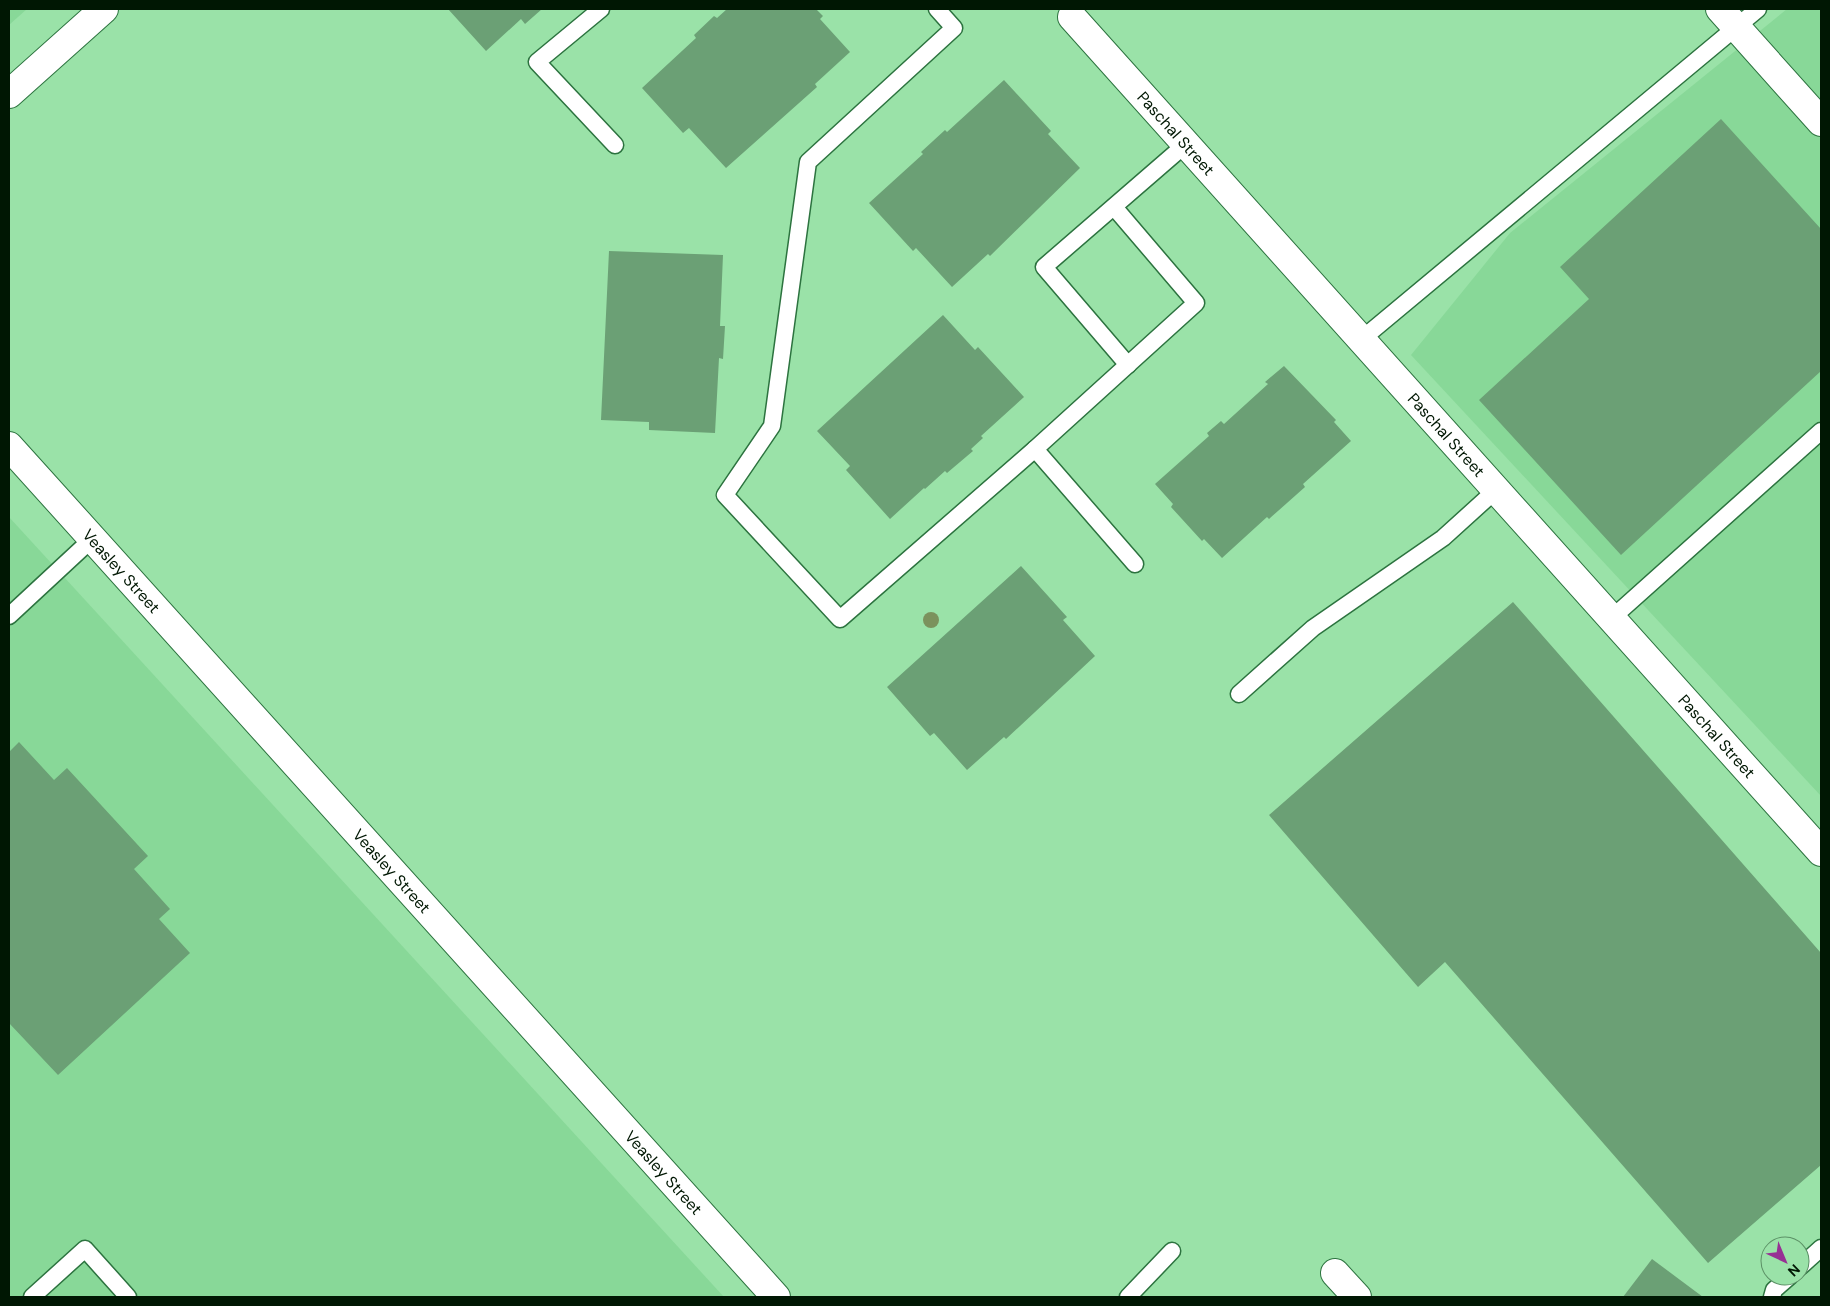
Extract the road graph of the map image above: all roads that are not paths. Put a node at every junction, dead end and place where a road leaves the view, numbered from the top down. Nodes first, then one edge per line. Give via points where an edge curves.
1 (104, 9) edge
2 (601, 9) edge
3 (937, 9) edge
4 (1758, 9) edge
5 (1072, 17) dead end
6 (1728, 18) edge
7 (9, 94) edge
8 (1821, 122) edge
9 (1186, 144) junction
10 (615, 145) dead end
11 (1114, 207) junction
12 (1362, 339) junction
13 (1128, 365) junction
14 (1821, 431) edge
15 (9, 446) edge
16 (1035, 449) junction
17 (1496, 490) junction
18 (92, 539) junction
19 (1135, 564) dead end
20 (9, 616) edge
21 (1612, 618) junction
22 (1239, 694) dead end
23 (1821, 852) edge
24 (1821, 1248) edge
25 (1172, 1251) dead end
26 (1810, 1258) edge
27 (1334, 1273) dead end
28 (1779, 1286) edge
29 (32, 1297) edge
30 (128, 1297) edge
31 (776, 1297) edge
32 (1128, 1297) edge
33 (1357, 1297) edge
34 (1772, 1297) edge

1 - 7 street
2 - 10 lane via 537,62
3 - 16 lane via 954,28 808,162 772,426 725,495 840,619
4 - 6 lane
5 - 9 street, Paschal Street
6 - 8 street
6 - 12 lane
9 - 11 lane
9 - 12 street, Paschal Street
11 - 13 lane via 1196,303
11 - 13 lane via 1044,267
12 - 17 street, Paschal Street
13 - 16 lane
14 - 21 lane
15 - 18 street, Veasley Street
16 - 19 lane
17 - 21 street, Paschal Street
17 - 22 lane via 1443,538 1313,628
18 - 20 lane
18 - 31 street, Veasley Street
21 - 23 street, Paschal Street
24 - 26 lane
25 - 32 lane
27 - 33 street
28 - 34 lane
29 - 30 lane via 85,1249

